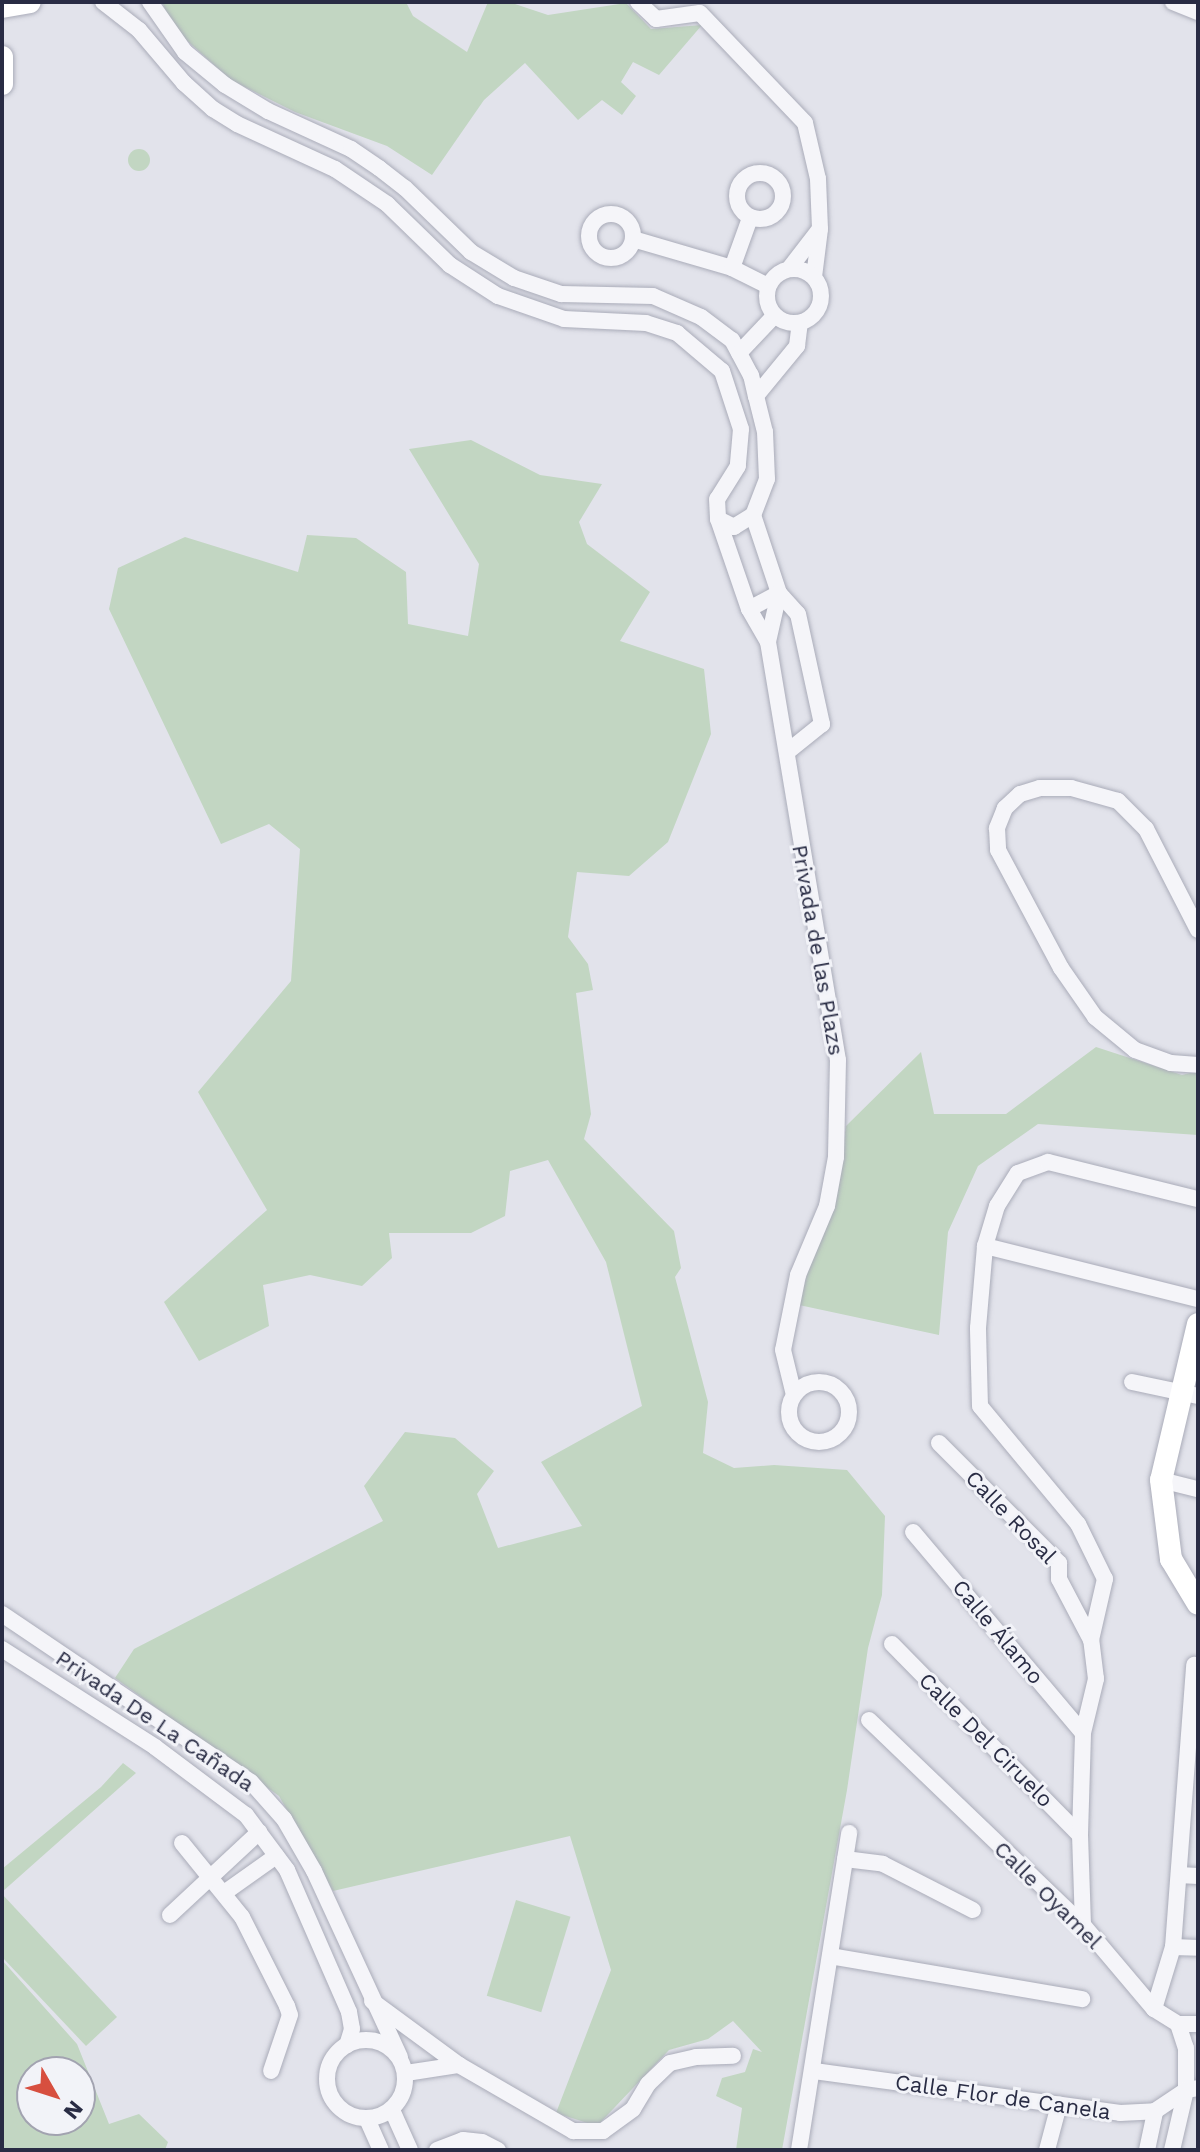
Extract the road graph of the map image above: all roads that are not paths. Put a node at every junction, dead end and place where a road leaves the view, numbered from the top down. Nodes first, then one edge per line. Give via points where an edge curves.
1 (30, 2) edge
2 (103, 2) edge
3 (150, 2) edge
4 (638, 2) edge
5 (1173, 2) edge
6 (2, 7) edge
7 (1198, 12) edge
8 (2, 57) edge
9 (2, 84) edge
10 (750, 218) dead end
11 (820, 229) junction
12 (633, 239) dead end
13 (732, 268) junction
14 (789, 269) junction
15 (814, 277) junction
16 (768, 286) junction
17 (774, 316) junction
18 (800, 323) junction
19 (739, 353) junction
20 (756, 396) junction
21 (753, 515) junction
22 (718, 519) junction
23 (779, 593) junction
24 (749, 609) junction
25 (768, 642) junction
26 (787, 752) junction
27 (1198, 930) edge
28 (1198, 1065) edge
29 (1198, 1199) edge
30 (985, 1246) junction
31 (1198, 1299) edge
32 (1198, 1324) edge
33 (1132, 1382) dead end
34 (794, 1395) dead end
35 (1190, 1395) edge
36 (939, 1443) dead end
37 (1161, 1480) junction
38 (1198, 1489) edge
39 (913, 1532) dead end
40 (1198, 1604) edge
41 (2, 1614) edge
42 (1091, 1640) junction
43 (892, 1644) dead end
44 (2, 1649) edge
45 (1194, 1665) dead end
46 (869, 1720) dead end
47 (1194, 1722) edge
48 (1083, 1733) junction
49 (1192, 1788) edge
50 (259, 1832) junction
51 (849, 1833) dead end
52 (1080, 1835) junction
53 (182, 1843) dead end
54 (276, 1856) junction
55 (845, 1859) junction
56 (1179, 1875) junction
57 (1198, 1876) edge
58 (211, 1877) junction
59 (224, 1893) junction
60 (973, 1910) dead end
61 (170, 1915) dead end
62 (1083, 1925) junction
63 (1173, 1947) junction
64 (1198, 1948) edge
65 (830, 1956) junction
66 (370, 1999) junction
67 (1082, 1999) dead end
68 (1154, 2009) junction
69 (1178, 2024) junction
70 (1198, 2024) edge
71 (347, 2045) junction
72 (733, 2056) dead end
73 (403, 2065) junction
74 (459, 2065) junction
75 (271, 2071) dead end
76 (814, 2071) junction
77 (1192, 2089) edge
78 (1059, 2105) junction
79 (392, 2110) junction
80 (1155, 2111) junction
81 (367, 2119) junction
82 (381, 2150) edge
83 (410, 2150) edge
84 (437, 2150) edge
85 (498, 2150) edge
86 (799, 2150) edge
87 (1047, 2150) edge
88 (1147, 2150) edge
89 (1172, 2150) edge

1 - 6 street
2 - 22 street via 139,30 213,109 335,169 387,204 450,265 498,296 564,319 646,323 677,333 722,371 741,429 738,466 717,499
3 - 19 street via 185,52 225,85 370,162 471,252 514,278 561,294 653,296 701,317 732,340
4 - 11 street via 656,19 700,13 805,123 818,179
5 - 7 street
8 - 9 street
10 - 13 street
11 - 14 street
11 - 15 street
12 - 13 street
13 - 16 street
14 - 15 street
14 - 16 street
15 - 18 street via 821,292 819,308
16 - 17 street via 767,302
17 - 18 street
17 - 19 street
18 - 20 street via 797,346
19 - 20 street
20 - 21 street via 765,432 767,479
21 - 22 street via 734,527
21 - 23 street
22 - 24 street, Privada de las Plazs
23 - 24 street
23 - 25 street, Privada de las Plazs
23 - 26 street via 798,614 822,724
24 - 25 street, Privada de las Plazs
25 - 26 street, Privada de las Plazs
26 - 34 street, Privada de las Plazs via 838,1060 836,1157 827,1206 798,1275 783,1350
27 - 28 street via 1146,829 1118,801 1071,788 1040,788 1020,794 1005,808 997,828 998,850 1061,968 1095,1017 1135,1050 1171,1063
29 - 30 street via 1048,1162 1018,1173 997,1206
30 - 31 street
30 - 42 street via 978,1328 980,1406 1078,1524 1105,1579
32 - 35 street
33 - 35 street
35 - 37 street
36 - 42 street, Calle Rosal via 1059,1563 1059,1579
37 - 38 street
37 - 40 street via 1171,1559
39 - 48 street, Calle Álamo
41 - 66 street, Privada De La Cañada via 251,1782 284,1819 314,1871
42 - 48 street via 1096,1679
43 - 52 street, Calle Del Ciruelo
44 - 50 street, Privada De La Cañada via 155,1747 246,1815
45 - 47 street
46 - 62 street, Calle Oyamel
47 - 49 street
48 - 52 street
49 - 56 street
50 - 54 street, Privada De La Cañada
50 - 58 street
51 - 55 street
52 - 62 street
53 - 58 street
54 - 59 street
54 - 71 street, Privada De La Cañada via 287,1870 349,2012 352,2029
55 - 60 street via 883,1864
55 - 65 street
56 - 57 street
56 - 63 street
58 - 59 street
58 - 61 street
59 - 75 street via 242,1917 290,2015
62 - 68 street, Calle Oyamel
63 - 64 street
63 - 68 street
65 - 67 street
65 - 76 street
66 - 73 street, Privada De La Cañada
66 - 74 street
68 - 69 street, Calle Oyamel
69 - 70 street
69 - 77 street
71 - 73 street via 372,2040 392,2049
71 - 81 street via 330,2063 328,2090 343,2111
72 - 74 street via 670,2063 633,2109 603,2131 573,2131
73 - 74 street
73 - 79 street via 401,2099
76 - 78 street, Calle Flor de Canela
76 - 86 street
77 - 80 street
77 - 89 street
78 - 80 street, Calle Flor de Canela via 1120,2113
78 - 87 street
79 - 81 street
79 - 83 street
80 - 88 street
81 - 82 street
84 - 85 street via 463,2140

